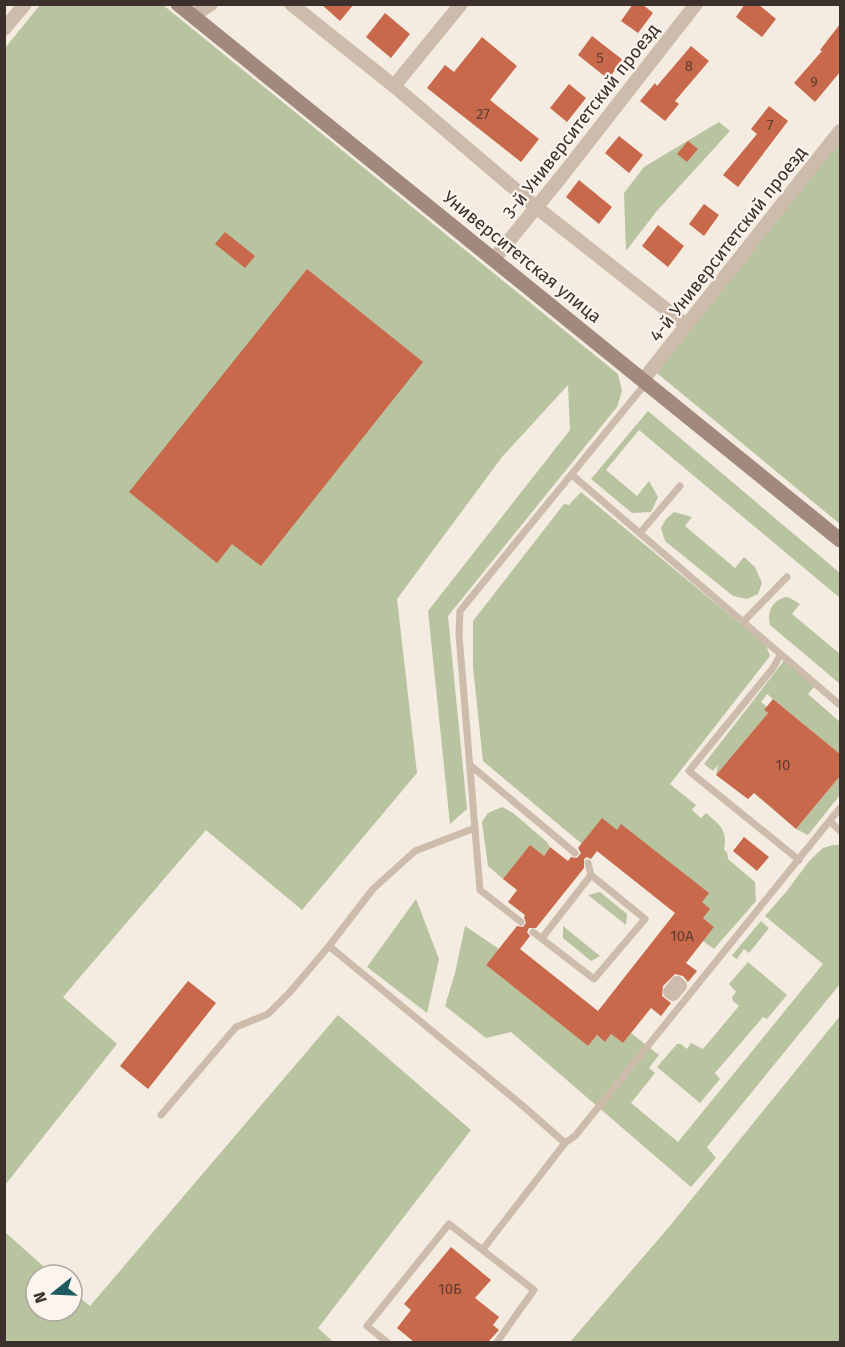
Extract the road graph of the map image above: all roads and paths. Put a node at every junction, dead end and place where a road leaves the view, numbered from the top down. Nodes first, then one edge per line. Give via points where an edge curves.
1 (25, 4) edge
2 (178, 4) edge
3 (212, 4) edge
4 (291, 4) edge
5 (460, 4) edge
6 (696, 4) edge
7 (193, 16) junction
8 (4, 29) edge
9 (394, 86) junction
10 (840, 131) edge
11 (536, 207) junction
12 (494, 260) junction
13 (686, 325) junction
14 (644, 381) junction
15 (572, 475) junction
16 (680, 486) dead end
17 (640, 533) junction
18 (840, 540) edge
19 (787, 577) dead end
20 (743, 622) junction
21 (781, 654) junction
22 (840, 705) edge
23 (470, 765) junction
24 (840, 808) edge
25 (830, 821) junction
26 (475, 828) junction
27 (840, 831) edge
28 (575, 853) dead end
29 (799, 860) junction
30 (588, 863) dead end
31 (591, 875) junction
32 (520, 922) dead end
33 (533, 932) dead end
34 (542, 938) junction
35 (329, 946) junction
36 (161, 1115) dead end
37 (565, 1143) junction
38 (483, 1249) junction
39 (387, 1342) edge
40 (497, 1342) edge

1 - 8 street
2 - 7 street, Университетская улица
3 - 7 street
4 - 9 street
5 - 9 street
6 - 11 street, 3-й Университетский проезд
7 - 12 street, Университетская улица
9 - 11 street
10 - 13 street, 4-й Университетский проезд
11 - 12 street, 3-й Университетский проезд
11 - 13 street
12 - 14 street, Университетская улица
13 - 14 street, 4-й Университетский проезд
14 - 15 lane
14 - 18 street, Университетская улица
15 - 17 lane
15 - 23 lane via 460,611
16 - 17 lane
17 - 20 lane
19 - 20 lane
20 - 21 lane
21 - 22 lane
21 - 29 lane via 689,771
23 - 26 lane
23 - 28 lane
24 - 25 lane
25 - 27 lane
25 - 29 lane
26 - 32 lane via 480,890
26 - 35 lane via 415,851 373,889
29 - 37 lane
30 - 31 lane
31 - 34 lane
31 - 34 lane via 645,919 594,979
33 - 34 lane
35 - 36 lane via 268,1014 236,1027
35 - 37 lane
37 - 38 lane
38 - 39 lane via 449,1224 367,1326
38 - 40 lane via 534,1290

